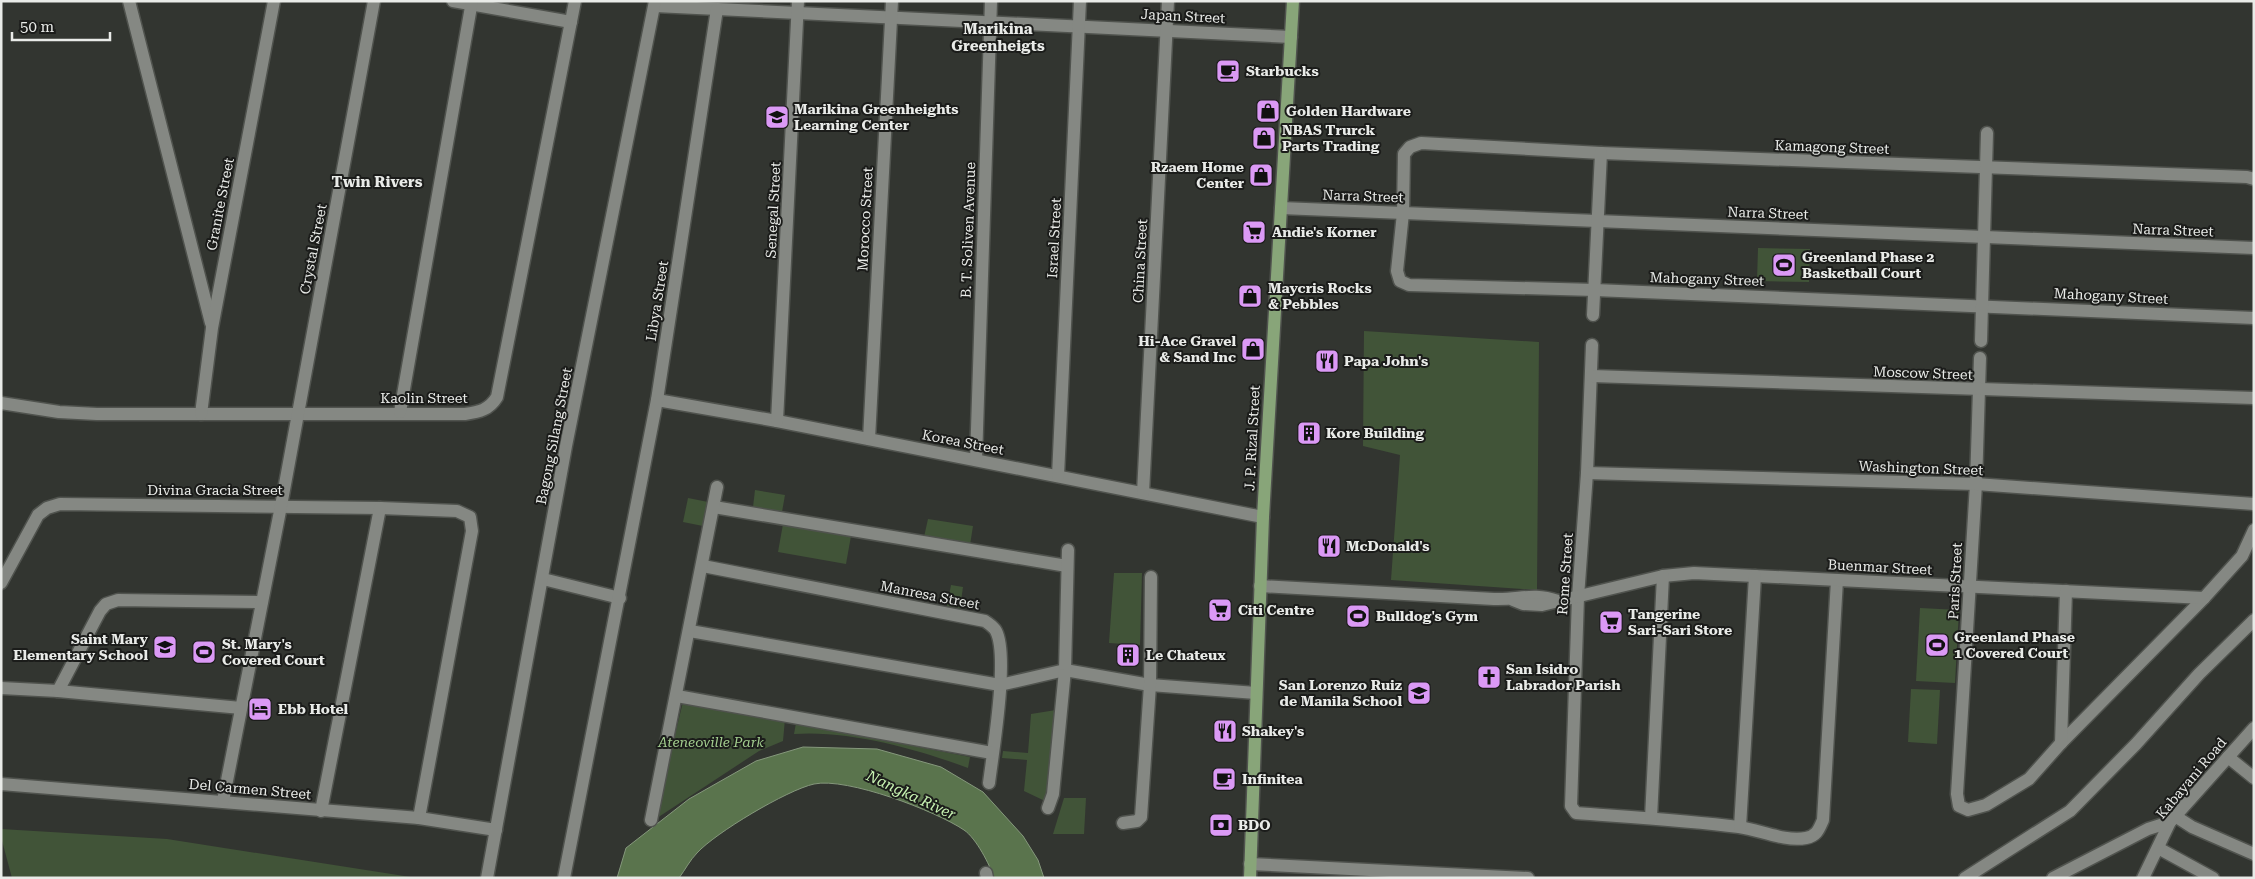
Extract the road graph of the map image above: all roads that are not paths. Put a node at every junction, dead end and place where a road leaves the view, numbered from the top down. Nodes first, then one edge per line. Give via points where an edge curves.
1 (129, 1) edge
2 (274, 1) edge
3 (374, 1) edge
4 (453, 1) edge
5 (575, 1) edge
6 (892, 1) edge
7 (991, 1) edge
8 (1080, 1) edge
9 (1168, 1) edge
10 (1293, 1) edge
11 (472, 3) edge
12 (655, 4) edge
13 (797, 7) edge
14 (717, 9) junction
15 (891, 17) junction
16 (571, 22) junction
17 (990, 22) junction
18 (1079, 26) junction
19 (1166, 31) junction
20 (1291, 36) junction
21 (1987, 133) dead end
22 (1601, 153) junction
23 (1987, 168) junction
24 (2254, 179) edge
25 (1281, 208) junction
26 (1403, 213) junction
27 (1599, 221) junction
28 (1984, 237) junction
29 (2254, 248) edge
30 (1595, 290) junction
31 (1982, 305) junction
32 (1593, 315) dead end
33 (2254, 318) edge
34 (212, 328) junction
35 (1981, 341) dead end
36 (1592, 345) dead end
37 (1980, 358) dead end
38 (1592, 376) junction
39 (1980, 390) junction
40 (2254, 398) edge
41 (657, 400) junction
42 (2, 404) edge
43 (400, 412) junction
44 (201, 414) junction
45 (297, 414) junction
46 (778, 421) junction
47 (869, 439) junction
48 (976, 460) junction
49 (1587, 474) junction
50 (1058, 476) junction
51 (1976, 484) junction
52 (717, 487) dead end
53 (1143, 493) junction
54 (2254, 504) edge
55 (281, 506) junction
56 (714, 506) junction
57 (380, 508) junction
58 (1263, 517) junction
59 (2254, 530) edge
60 (1068, 550) dead end
61 (703, 566) junction
62 (1067, 566) junction
63 (1663, 576) junction
64 (1756, 576) junction
65 (1151, 577) dead end
66 (543, 579) junction
67 (1836, 580) junction
68 (1, 583) edge
69 (1260, 586) junction
70 (1970, 586) junction
71 (2066, 591) junction
72 (1578, 597) junction
73 (620, 598) junction
74 (2204, 598) junction
75 (262, 602) junction
76 (2254, 620) edge
77 (690, 631) junction
78 (1066, 670) junction
79 (1000, 685) junction
80 (1150, 685) junction
81 (1, 688) edge
82 (58, 691) junction
83 (1256, 693) junction
84 (677, 696) junction
85 (241, 708) junction
86 (2254, 728) edge
87 (2061, 743) junction
88 (992, 753) junction
89 (2228, 757) junction
90 (2254, 778) edge
91 (989, 783) dead end
92 (1, 784) edge
93 (223, 801) junction
94 (1048, 808) dead end
95 (322, 811) junction
96 (419, 818) junction
97 (1651, 818) junction
98 (2173, 819) junction
99 (651, 820) dead end
100 (1123, 823) dead end
101 (1740, 827) junction
102 (496, 830) junction
103 (2158, 848) junction
104 (2254, 854) edge
105 (1250, 864) junction
106 (1352, 873) edge
107 (487, 878) edge
108 (564, 878) edge
109 (1250, 878) edge
110 (1528, 878) edge
111 (1965, 878) edge
112 (2053, 878) edge
113 (2143, 878) edge
114 (2213, 878) edge

1 - 34 street
2 - 34 street, Granite Street
3 - 45 street, Crystal Street
4 - 11 street
5 - 16 street, Kaolin Street
6 - 15 street, Morocco Street
7 - 17 street, B. T. Soliven Avenue
8 - 18 street, Israel Street
9 - 19 street, China Street
10 - 20 main road, J. P. Rizal Street
11 - 16 street
11 - 43 street
12 - 14 street, Japan Street
12 - 66 street, Bagong Silang Street via 566,446
13 - 14 street, Japan Street
13 - 15 street, Japan Street
13 - 46 street, Senegal Street
14 - 41 street, Libya Street
15 - 17 street, Japan Street
15 - 47 street, Morocco Street
16 - 43 street, Kaolin Street via 497,397 493,404 478,412
17 - 18 street, Japan Street
17 - 48 street, B. T. Soliven Avenue
18 - 19 street, Japan Street
18 - 50 street, Israel Street
19 - 20 street, Japan Street
19 - 53 street, China Street
20 - 25 main road, J. P. Rizal Street
21 - 23 street
22 - 23 street, Kamagong Street
22 - 26 street, Kamagong Street via 1421,143 1410,147 1404,154
22 - 27 street
23 - 24 street, Kamagong Street
23 - 28 street
25 - 26 street, Narra Street
25 - 58 main road, J. P. Rizal Street
26 - 27 street, Narra Street
26 - 30 street, Mahogany Street via 1398,270 1400,281 1409,285
27 - 28 street, Narra Street
27 - 30 street
28 - 29 street, Narra Street
28 - 31 street
30 - 31 street, Mahogany Street
30 - 32 street
31 - 33 street, Mahogany Street
31 - 35 street
34 - 44 street, Granite Street
36 - 38 street, Rome Street
37 - 39 street, Paris Street
38 - 39 street, Moscow Street
38 - 49 street, Rome Street
39 - 40 street, Moscow Street
39 - 51 street, Paris Street
41 - 46 street, Korea Street
41 - 73 street, Libya Street
42 - 44 street, Kaolin Street via 69,413
43 - 45 street, Kaolin Street
44 - 45 street, Kaolin Street
45 - 55 street, Crystal Street
46 - 47 street, Korea Street
47 - 48 street, Korea Street
48 - 50 street, Korea Street
49 - 51 street, Washington Street
49 - 72 street, Rome Street
50 - 53 street, Korea Street
51 - 54 street, Washington Street
51 - 70 street, Paris Street
52 - 56 street
53 - 58 street, Korea Street
55 - 57 street, Divina Gracia Street
55 - 68 street, Divina Gracia Street via 53,506 38,515
55 - 75 street, Crystal Street
56 - 61 street
56 - 62 street
57 - 95 street
57 - 96 street, Divina Gracia Street via 457,511 470,517 472,531
58 - 69 main road, J. P. Rizal Street
59 - 74 street via 2242,556
60 - 62 street
61 - 77 street
61 - 79 street, Manresa Street via 985,621 996,629 1000,645
62 - 78 street
63 - 64 street, Buenmar Street via 1694,573
63 - 72 street, Buenmar Street
63 - 97 street
64 - 67 street, Buenmar Street
64 - 101 street
65 - 80 street
66 - 73 street
66 - 102 street, Bagong Silang Street
67 - 70 street, Buenmar Street
67 - 101 street via 1823,820 1817,833 1808,838 1796,839
69 - 72 street, Buenmar Street via 1513,600 1542,605
69 - 83 main road, J. P. Rizal Street
70 - 71 street, Buenmar Street
70 - 87 street, Paris Street via 1957,794 1959,806 1968,810 1986,805 2029,779
71 - 74 street, Buenmar Street
71 - 87 street
72 - 97 street, Rome Street via 1572,806 1576,813
73 - 108 street, Libya Street
74 - 87 street
75 - 82 street via 118,600 106,604
75 - 85 street, Crystal Street
76 - 111 street via 2070,811
77 - 79 street
77 - 84 street
78 - 79 street
78 - 80 street
78 - 94 street via 1053,794
79 - 88 street, Manresa Street
80 - 83 street
80 - 100 street via 1140,817 1137,822
81 - 82 street
82 - 85 street
83 - 105 main road, J. P. Rizal Street
84 - 88 street
84 - 99 street
85 - 93 street, Crystal Street
86 - 89 street, Kabayani Road
88 - 91 street, Manresa Street
89 - 90 street
89 - 98 street, Kabayani Road
92 - 93 street, Del Carmen Street
93 - 95 street, Del Carmen Street
95 - 96 street, Del Carmen Street
96 - 102 street, Del Carmen Street
97 - 101 street
98 - 103 street, Kabayani Road
98 - 104 street
98 - 112 street
102 - 107 street, Bagong Silang Street
103 - 113 street, Kabayani Road
103 - 114 street
105 - 106 street
105 - 109 main road, J. P. Rizal Street
106 - 110 street

